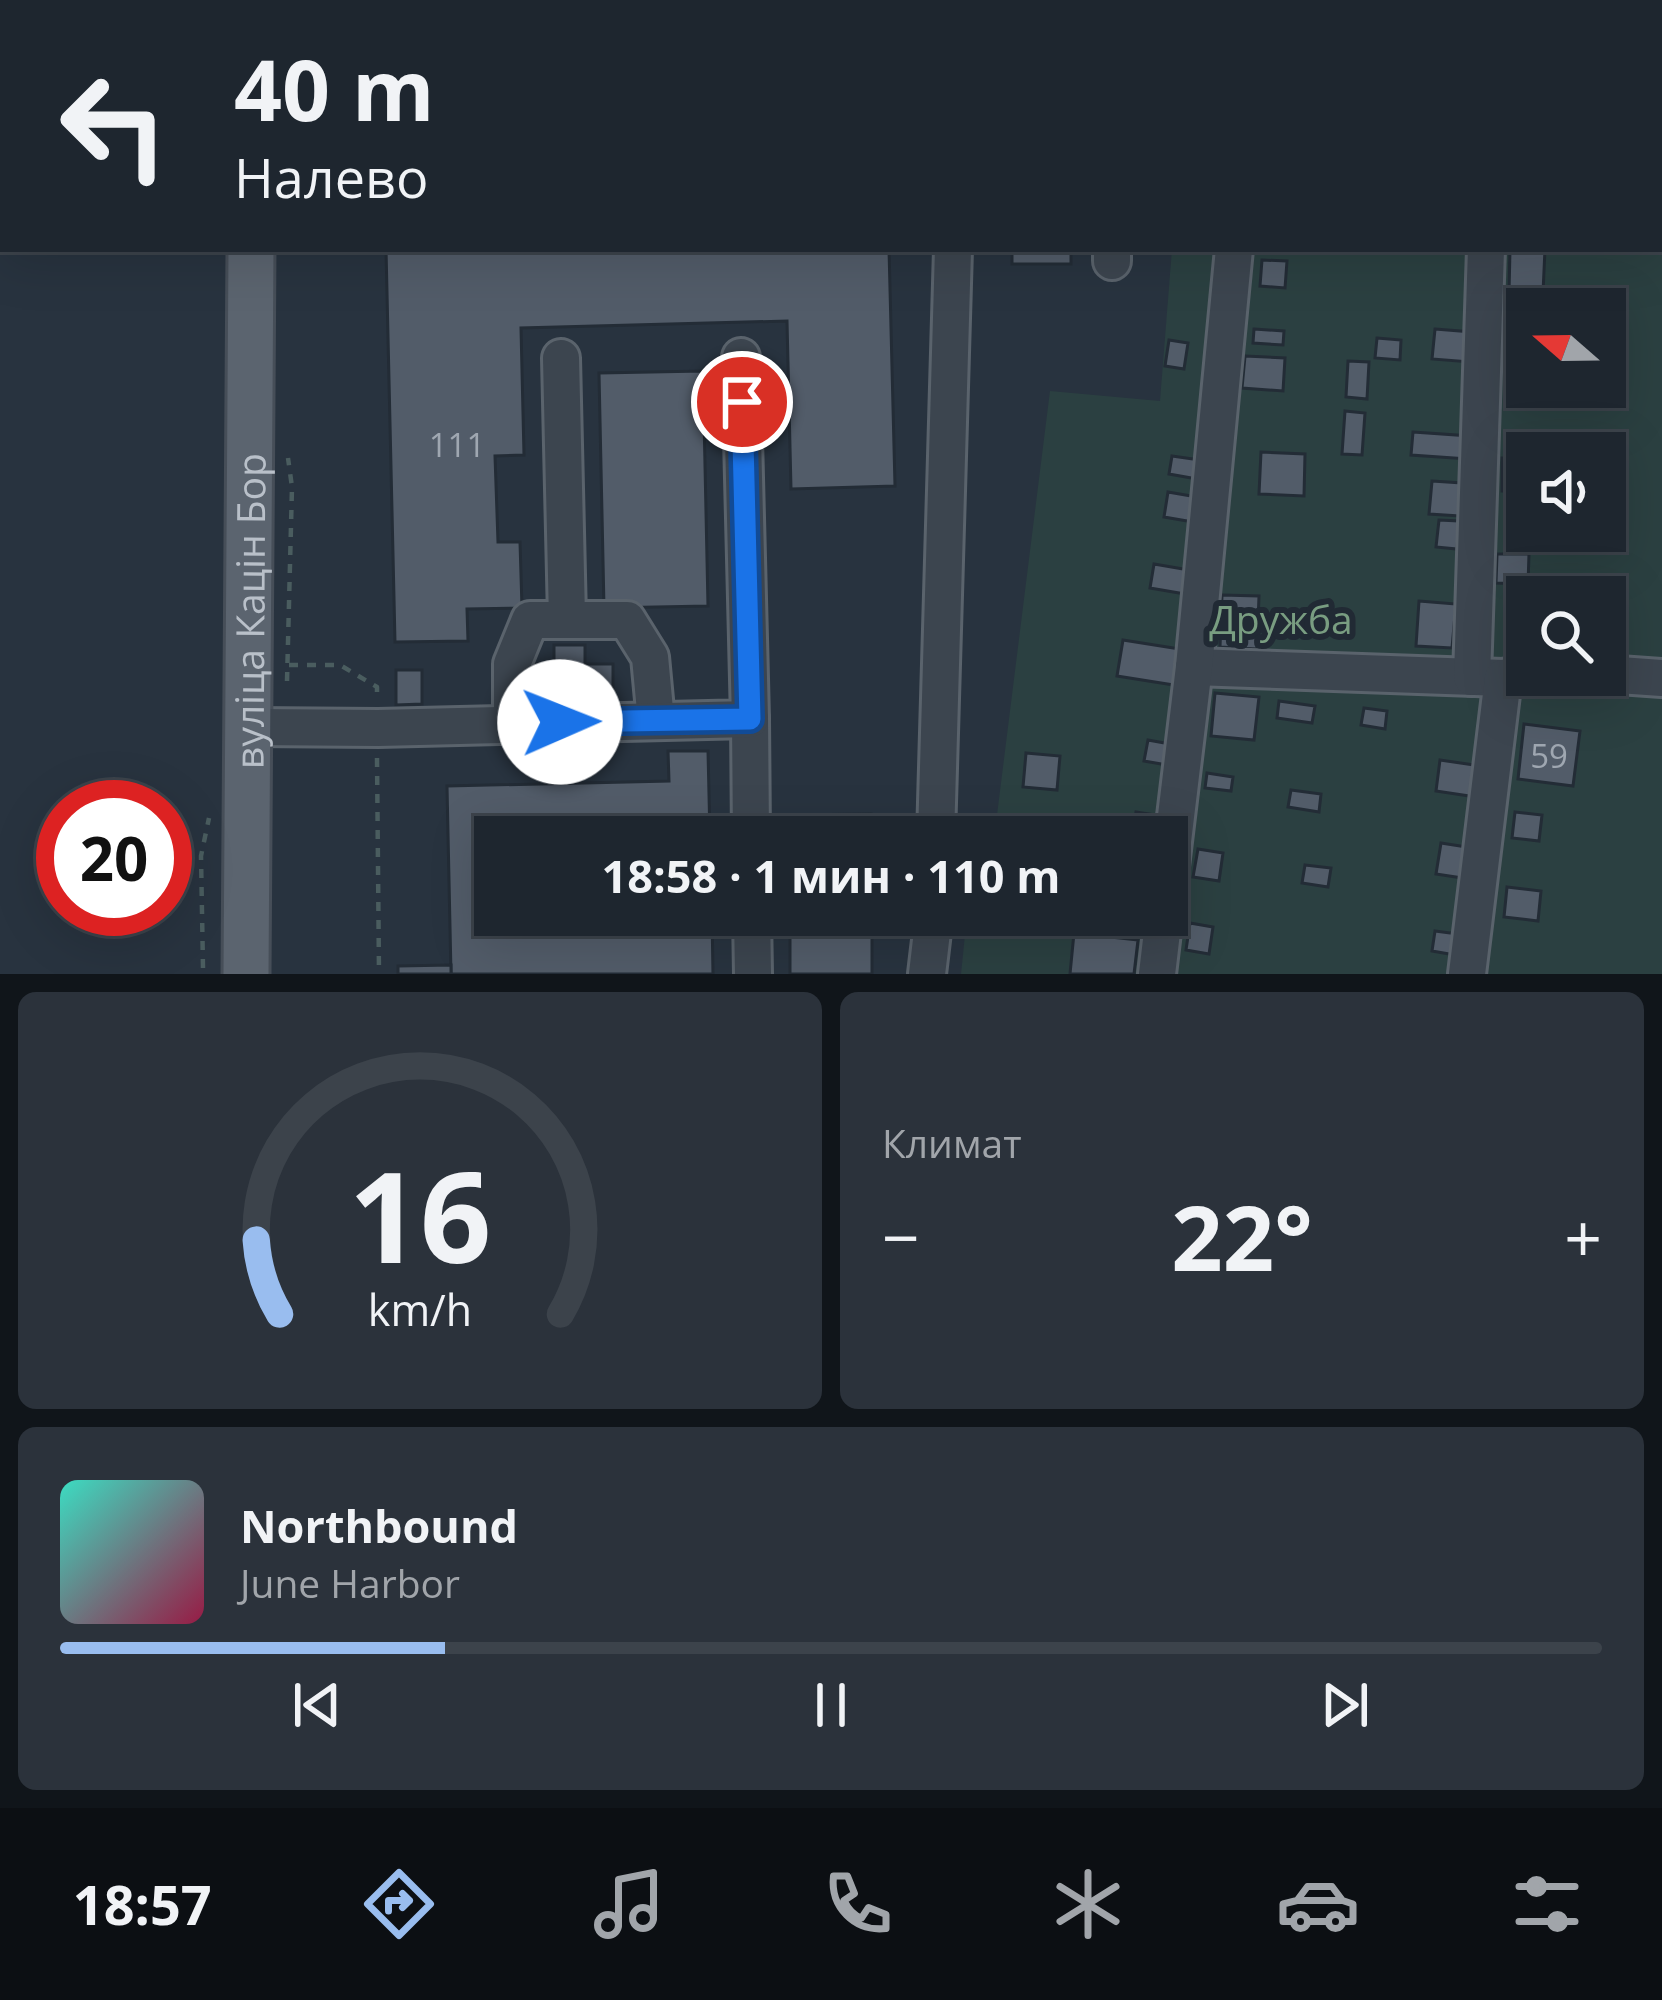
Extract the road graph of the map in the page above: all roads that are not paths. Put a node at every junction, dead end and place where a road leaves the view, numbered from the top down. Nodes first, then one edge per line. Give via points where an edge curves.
1 (251, 252) edge
2 (953, 252) edge
3 (1234, 252) edge
4 (1486, 252) edge
5 (741, 357) dead end
6 (561, 358) dead end
7 (566, 618) junction
8 (1194, 668) junction
9 (1626, 675) edge
10 (1500, 676) edge
11 (1662, 678) edge
12 (750, 719) junction
13 (656, 721) junction
14 (512, 723) junction
15 (247, 728) junction
16 (752, 816) edge
17 (937, 816) edge
18 (1176, 816) edge
19 (752, 936) edge
20 (932, 936) edge
21 (1162, 936) edge
22 (225, 971) edge
23 (753, 974) edge
24 (927, 974) edge
25 (1157, 974) edge
26 (1467, 974) edge

1 - 15 main road, вуліца Кацін Бор
2 - 17 lane
3 - 8 lane
4 - 10 lane
5 - 12 lane
6 - 7 lane
7 - 13 lane via 627,620 650,657
7 - 14 lane via 530,620 512,664
8 - 10 lane
8 - 18 lane
9 - 11 lane
10 - 26 lane
12 - 13 lane
12 - 16 lane
13 - 14 lane
14 - 15 lane
15 - 22 main road, вуліца Кацін Бор
19 - 23 lane
20 - 24 lane
21 - 25 lane

